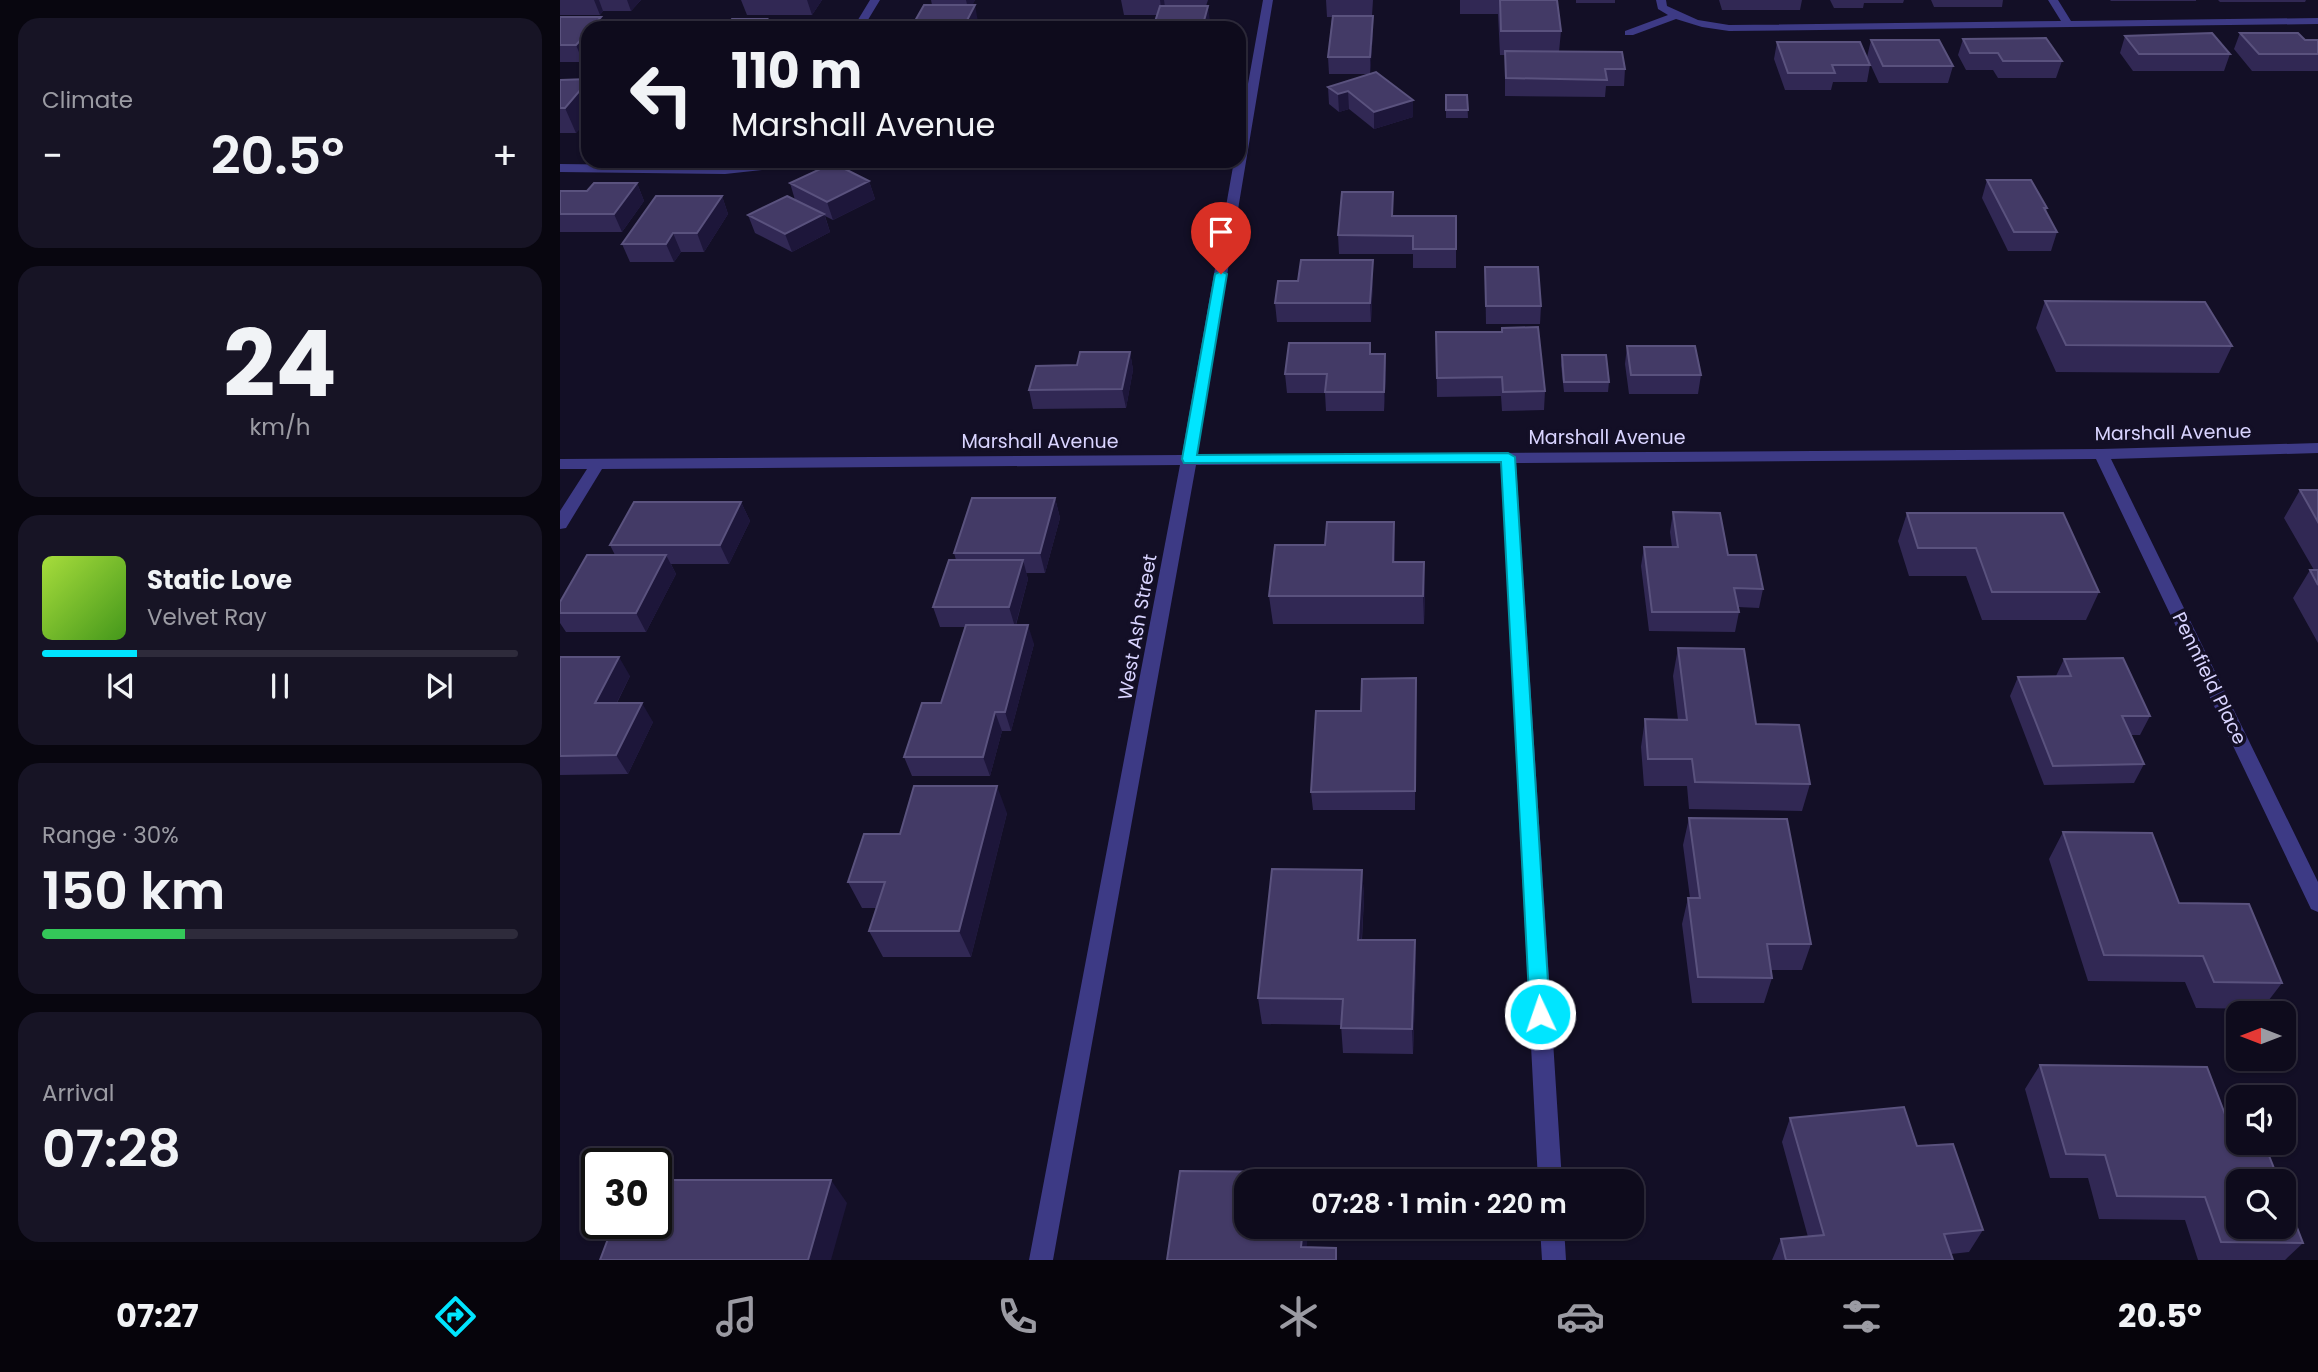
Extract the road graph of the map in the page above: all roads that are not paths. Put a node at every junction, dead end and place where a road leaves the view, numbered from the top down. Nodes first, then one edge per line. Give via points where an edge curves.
1 (876, 0) edge
2 (1268, 0) edge
3 (1661, 0) edge
4 (2053, 0) edge
5 (1675, 16) junction
6 (862, 21) edge
7 (2318, 21) edge
8 (2068, 24) junction
9 (1629, 33) dead end
10 (1246, 128) edge
11 (560, 168) edge
12 (737, 168) edge
13 (1239, 168) edge
14 (2318, 448) edge
15 (2101, 454) junction
16 (1508, 457) junction
17 (1189, 459) junction
18 (598, 463) junction
19 (560, 464) edge
20 (560, 524) edge
21 (2318, 903) edge
22 (1549, 1169) edge
23 (1553, 1239) edge
24 (1041, 1260) edge
25 (1554, 1260) edge

1 - 6 street
2 - 10 street, West Ash Street
3 - 5 street via 1662,7
4 - 8 street
5 - 8 street via 1729,28
5 - 9 street
7 - 8 street
11 - 12 street
13 - 17 street, West Ash Street
14 - 15 street, Marshall Avenue
15 - 16 street, Marshall Avenue
15 - 21 street, Pennfield Place
16 - 17 street, Marshall Avenue
16 - 22 street
17 - 18 street, Marshall Avenue
17 - 24 street, West Ash Street
18 - 19 street, Marshall Avenue
18 - 20 street
23 - 25 street

